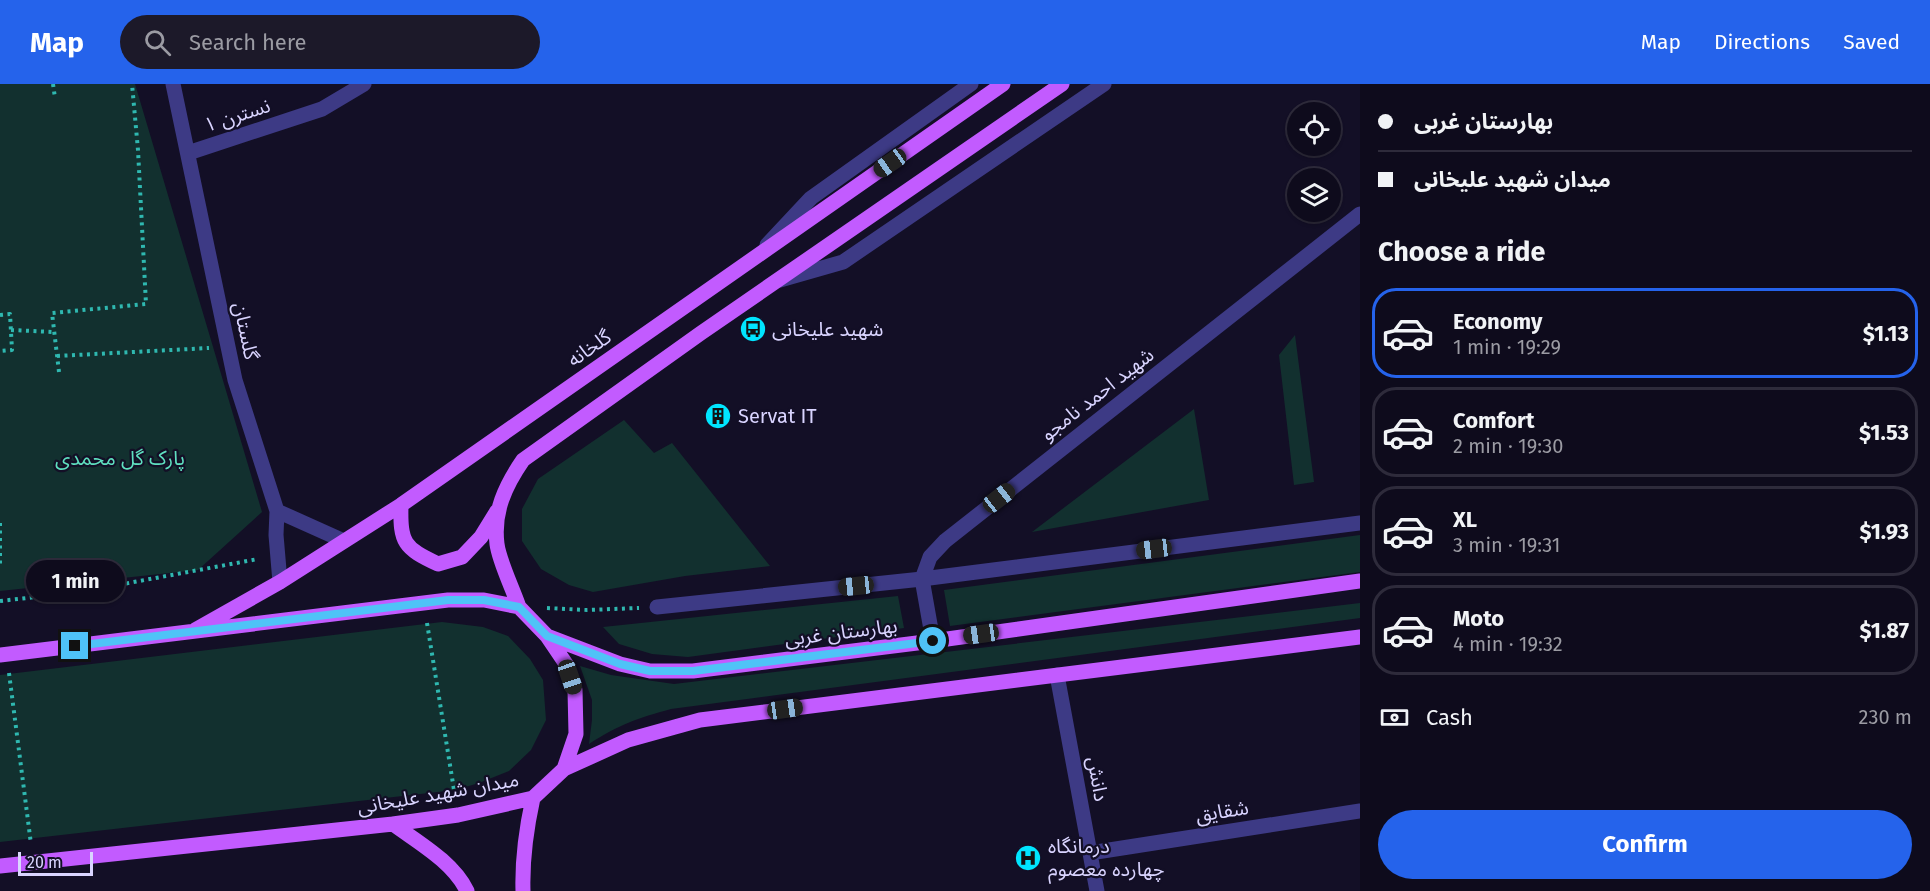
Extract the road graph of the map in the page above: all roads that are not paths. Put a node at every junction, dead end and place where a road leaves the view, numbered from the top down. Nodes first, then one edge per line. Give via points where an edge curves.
1 (172, 84) edge
2 (364, 84) edge
3 (971, 84) edge
4 (1003, 84) edge
5 (1062, 84) edge
6 (1104, 84) edge
7 (188, 153) junction
8 (1360, 214) edge
9 (759, 255) junction
10 (780, 280) junction
11 (401, 505) junction
12 (498, 509) junction
13 (277, 512) junction
14 (1360, 523) edge
15 (344, 541) junction
16 (922, 579) junction
17 (1360, 581) edge
18 (280, 582) junction
19 (519, 607) junction
20 (657, 607) road end
21 (189, 633) junction
22 (547, 636) junction
23 (1360, 637) edge
24 (933, 641) junction
25 (3, 655) edge
26 (1057, 675) junction
27 (564, 769) junction
28 (533, 798) junction
29 (1360, 811) edge
30 (393, 825) junction
31 (1090, 853) junction
32 (0, 866) edge
33 (467, 891) edge
34 (523, 891) edge
35 (1097, 891) edge

1 - 7 street, گلستان
2 - 7 street, نسترن ۱ via 322,109
3 - 9 street via 811,198
4 - 9 main road, گلخانه
5 - 10 main road
6 - 10 street via 843,262
7 - 13 street, گلستان via 238,390
8 - 16 street, شهید احمد نامجو via 945,541 930,557
9 - 11 main road, گلخانه
10 - 12 main road via 523,460 508,482
11 - 12 main road via 400,532 412,552 438,564 462,557 481,537
11 - 15 main road, گلخانه
12 - 19 main road via 497,545
13 - 15 street
13 - 18 street, گلستان
14 - 16 street
15 - 18 main road, گلخانه
16 - 20 street
16 - 24 street
17 - 24 main road, بهارستان غربی
18 - 21 main road, گلخانه
19 - 21 main road via 484,600 448,600
19 - 22 main road, میدان شهید علیخانی
21 - 25 main road
22 - 24 main road, بهارستان غربی via 620,664 650,671 693,671
22 - 27 main road, میدان شهید علیخانی via 566,664 575,690 576,734
23 - 26 main road
26 - 27 main road via 700,720 628,740
26 - 31 street, دانش
27 - 28 main road, میدان شهید علیخانی
28 - 30 main road, میدان شهید علیخانی
28 - 34 main road via 522,861
29 - 31 street, شقایق
30 - 32 main road, میدان شهید علیخانی
30 - 33 main road via 432,852 462,879
31 - 35 street, دانش

